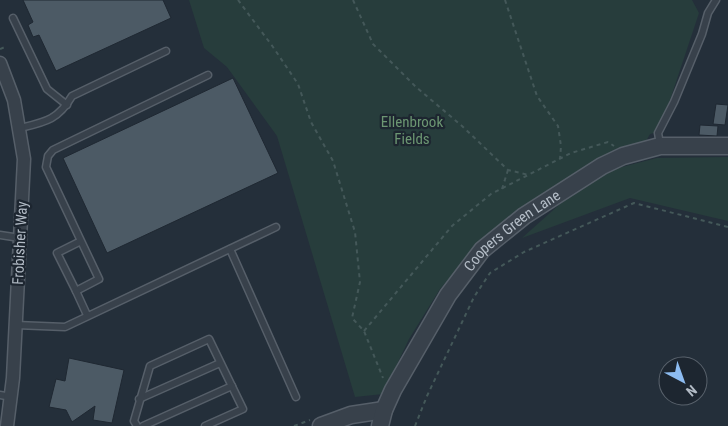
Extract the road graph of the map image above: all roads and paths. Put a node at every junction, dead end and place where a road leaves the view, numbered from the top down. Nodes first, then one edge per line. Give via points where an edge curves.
1 (238, 0) edge
2 (353, 0) edge
3 (505, 0) edge
4 (716, 0) edge
5 (13, 18) dead end
6 (5, 47) dead end
7 (0, 49) edge
8 (166, 51) dead end
9 (0, 63) edge
10 (208, 75) dead end
11 (4, 82) edge
12 (66, 105) junction
13 (20, 128) junction
14 (660, 146) junction
15 (728, 146) edge
16 (623, 156) junction
17 (560, 160) junction
18 (508, 170) junction
19 (529, 175) junction
20 (502, 190) junction
21 (728, 227) edge
22 (276, 228) dead end
23 (0, 235) edge
24 (20, 238) junction
25 (81, 241) junction
26 (230, 249) junction
27 (76, 291) junction
28 (87, 315) junction
29 (16, 325) junction
30 (364, 331) junction
31 (220, 363) junction
32 (232, 386) junction
33 (394, 390) junction
34 (5, 396) edge
35 (296, 397) dead end
36 (140, 399) junction
37 (384, 410) junction
38 (224, 418) junction
39 (7, 426) edge
40 (137, 426) edge
41 (143, 426) edge
42 (205, 426) edge
43 (228, 426) edge
44 (321, 426) edge
45 (380, 426) edge
46 (415, 426) edge

1 - 30 path via 298,84 311,122 333,161 354,232 360,282 352,318
2 - 18 path via 373,44
3 - 17 path via 536,96 558,126
4 - 14 lane via 658,133
5 - 12 lane via 47,89
6 - 7 path
8 - 12 lane via 72,96
9 - 11 street, Frobisher Way
10 - 25 lane via 53,150 48,156 46,167
11 - 13 street, Frobisher Way via 14,100
12 - 13 lane via 50,120
13 - 24 street, Frobisher Way via 24,159
14 - 15 street, Coopers Green Lane
14 - 16 street, Coopers Green Lane
16 - 17 path via 608,142 571,153
16 - 33 street, Coopers Green Lane via 590,173 524,216 482,250 448,295
17 - 19 path
18 - 19 path
18 - 20 path
19 - 20 path
20 - 30 path via 491,194 452,226
21 - 46 path via 634,203 524,252 490,273 474,297
22 - 26 lane
23 - 24 lane
24 - 29 street, Frobisher Way
25 - 27 lane via 99,279
25 - 27 lane via 57,253
26 - 28 lane
26 - 35 lane
27 - 28 lane
28 - 29 lane via 65,327
29 - 34 street, Frobisher Way
30 - 33 path via 387,386
31 - 32 lane
31 - 36 lane
31 - 36 lane via 209,339 150,366
32 - 38 lane via 243,409
32 - 41 lane
33 - 37 street, Coopers Green Lane
34 - 39 street, Frobisher Way
36 - 40 lane via 134,421
37 - 44 street via 351,415
37 - 45 street, Coopers Green Lane
38 - 42 lane
38 - 43 lane

